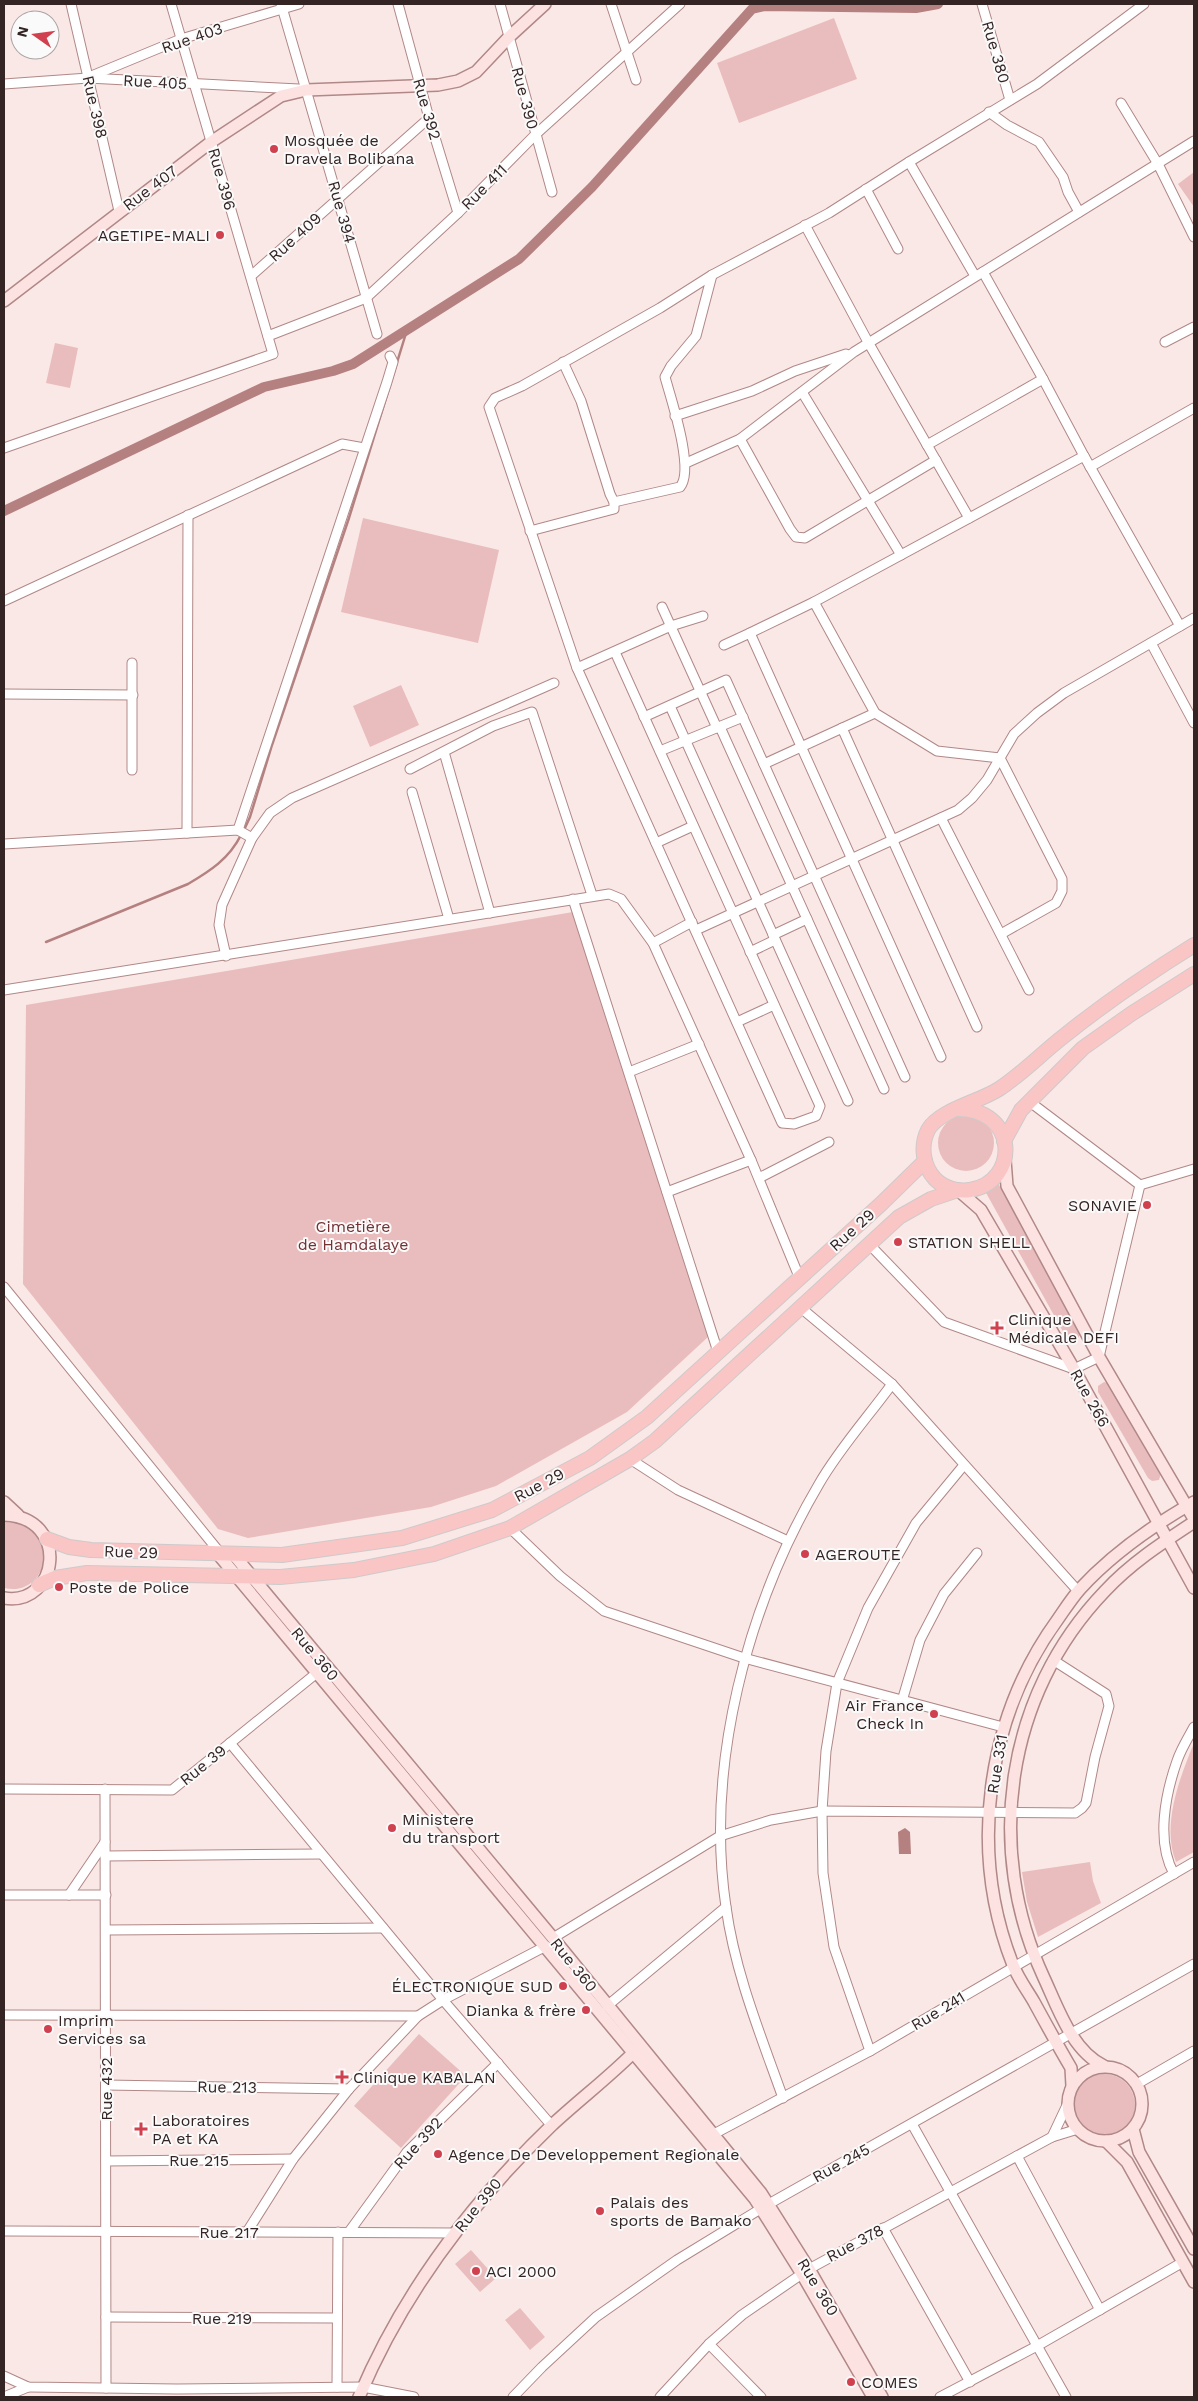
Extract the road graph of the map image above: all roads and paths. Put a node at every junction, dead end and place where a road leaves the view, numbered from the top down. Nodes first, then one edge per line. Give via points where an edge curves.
1 (71, 4) edge
2 (171, 4) edge
3 (299, 4) edge
4 (398, 4) edge
5 (500, 4) edge
6 (544, 4) edge
7 (611, 4) edge
8 (680, 4) edge
9 (982, 4) edge
10 (1144, 4) edge
11 (282, 6) edge
12 (509, 37) junction
13 (181, 39) junction
14 (626, 52) junction
15 (88, 78) junction
16 (636, 80) dead end
17 (4, 84) edge
18 (194, 84) junction
19 (420, 85) junction
20 (306, 90) junction
21 (1010, 100) junction
22 (1121, 103) dead end
23 (990, 112) junction
24 (429, 118) junction
25 (535, 135) junction
26 (1194, 141) edge
27 (211, 142) junction
28 (909, 162) junction
29 (1158, 164) junction
30 (866, 189) junction
31 (552, 192) dead end
32 (338, 198) junction
33 (119, 211) junction
34 (1079, 212) junction
35 (458, 213) junction
36 (806, 225) junction
37 (1194, 237) edge
38 (898, 249) dead end
39 (979, 274) junction
40 (712, 275) junction
41 (251, 276) junction
42 (366, 298) junction
43 (4, 301) edge
44 (1194, 326) edge
45 (377, 334) dead end
46 (268, 336) junction
47 (868, 342) junction
48 (1164, 342) dead end
49 (854, 352) junction
50 (390, 356) dead end
51 (564, 362) junction
52 (1043, 379) junction
53 (802, 392) junction
54 (1194, 408) edge
55 (675, 416) junction
56 (740, 439) junction
57 (927, 445) junction
58 (4, 448) edge
59 (364, 448) junction
60 (1084, 456) junction
61 (936, 460) junction
62 (686, 463) junction
63 (1090, 467) junction
64 (867, 500) junction
65 (614, 502) junction
66 (188, 515) junction
67 (969, 518) junction
68 (530, 531) junction
69 (901, 555) junction
70 (4, 601) edge
71 (814, 602) junction
72 (662, 607) dead end
73 (702, 616) dead end
74 (1194, 618) edge
75 (671, 626) junction
76 (1180, 626) junction
77 (750, 633) junction
78 (1151, 643) junction
79 (724, 645) dead end
80 (615, 652) junction
81 (132, 663) dead end
82 (577, 668) junction
83 (554, 683) dead end
84 (700, 692) junction
85 (4, 694) edge
86 (133, 695) junction
87 (670, 706) junction
88 (875, 713) junction
89 (644, 717) junction
90 (743, 717) junction
91 (1194, 723) edge
92 (718, 728) junction
93 (842, 728) junction
94 (686, 741) junction
95 (801, 747) junction
96 (660, 751) junction
97 (444, 752) junction
98 (1000, 758) junction
99 (764, 764) junction
100 (410, 769) dead end
101 (132, 770) dead end
102 (412, 792) dead end
103 (941, 818) junction
104 (694, 826) junction
105 (238, 830) junction
106 (187, 833) junction
107 (252, 838) junction
108 (893, 840) junction
109 (656, 843) junction
110 (4, 844) edge
111 (852, 859) junction
112 (815, 876) junction
113 (792, 886) junction
114 (592, 895) junction
115 (574, 899) junction
116 (758, 902) junction
117 (490, 912) junction
118 (733, 914) junction
119 (449, 919) junction
120 (807, 919) junction
121 (694, 926) junction
122 (1001, 934) junction
123 (774, 938) junction
124 (654, 943) junction
125 (1194, 945) edge
126 (750, 952) junction
127 (226, 956) junction
128 (1194, 974) edge
129 (4, 990) edge
130 (1030, 990) dead end
131 (774, 1006) junction
132 (737, 1022) junction
133 (977, 1027) dead end
134 (698, 1044) junction
135 (941, 1057) dead end
136 (629, 1072) junction
137 (905, 1077) dead end
138 (884, 1089) dead end
139 (848, 1101) dead end
140 (1030, 1102) junction
141 (955, 1109) junction
142 (829, 1142) dead end
143 (1005, 1148) junction
144 (751, 1160) junction
145 (925, 1161) junction
146 (1194, 1169) edge
147 (759, 1178) junction
148 (1140, 1185) junction
149 (958, 1190) junction
150 (667, 1192) junction
151 (870, 1244) junction
152 (800, 1279) junction
153 (4, 1287) edge
154 (801, 1308) junction
155 (718, 1352) junction
156 (1099, 1357) junction
157 (1074, 1369) junction
158 (892, 1384) junction
159 (630, 1459) junction
160 (964, 1465) junction
161 (4, 1502) edge
162 (1190, 1504) edge
163 (4, 1515) edge
164 (18, 1515) junction
165 (1194, 1520) edge
166 (1157, 1523) junction
167 (510, 1528) junction
168 (47, 1539) junction
169 (1168, 1540) junction
170 (788, 1541) junction
171 (977, 1553) dead end
172 (224, 1554) junction
173 (244, 1576) junction
174 (40, 1585) junction
175 (1194, 1588) edge
176 (1078, 1590) junction
177 (4, 1598) edge
178 (19, 1598) junction
179 (4, 1606) edge
180 (744, 1658) junction
181 (1053, 1660) junction
182 (318, 1672) junction
183 (837, 1683) junction
184 (902, 1701) junction
185 (1003, 1727) junction
186 (1194, 1727) edge
187 (230, 1743) junction
188 (4, 1789) edge
189 (106, 1790) junction
190 (822, 1811) junction
191 (990, 1813) junction
192 (1010, 1813) junction
193 (720, 1836) junction
194 (106, 1841) junction
195 (322, 1854) junction
196 (106, 1856) junction
197 (1194, 1862) edge
198 (1174, 1874) junction
199 (4, 1895) edge
200 (69, 1895) junction
201 (106, 1895) junction
202 (726, 1907) junction
203 (383, 1928) junction
204 (106, 1930) junction
205 (549, 1942) junction
206 (1033, 1955) junction
207 (1194, 1964) edge
208 (1014, 1966) junction
209 (443, 2000) junction
210 (607, 2006) junction
211 (4, 2015) edge
212 (106, 2015) junction
213 (418, 2016) junction
214 (1072, 2034) junction
215 (1056, 2043) junction
216 (637, 2050) junction
217 (870, 2051) junction
218 (1194, 2051) edge
219 (498, 2063) junction
220 (1104, 2066) junction
221 (1137, 2084) junction
222 (106, 2085) junction
223 (1072, 2086) junction
224 (348, 2090) junction
225 (783, 2098) junction
226 (1068, 2103) junction
227 (912, 2124) junction
228 (552, 2126) junction
229 (1133, 2129) junction
230 (1078, 2130) junction
231 (712, 2135) junction
232 (1052, 2137) junction
233 (1106, 2141) junction
234 (1016, 2156) junction
235 (293, 2159) junction
236 (106, 2161) junction
237 (950, 2192) junction
238 (764, 2207) junction
239 (883, 2228) junction
240 (4, 2231) edge
241 (106, 2232) junction
242 (247, 2232) junction
243 (338, 2232) junction
244 (349, 2232) junction
245 (455, 2233) junction
246 (1193, 2245) edge
247 (1183, 2262) junction
248 (805, 2271) junction
249 (1194, 2282) edge
250 (1100, 2310) junction
251 (106, 2318) junction
252 (337, 2318) junction
253 (709, 2344) junction
254 (1037, 2346) junction
255 (4, 2376) edge
256 (970, 2382) junction
257 (28, 2387) junction
258 (336, 2387) junction
259 (106, 2388) junction
260 (361, 2392) edge
261 (82, 2393) edge
262 (177, 2393) edge
263 (4, 2397) edge
264 (414, 2397) edge
265 (513, 2397) edge
266 (660, 2397) edge
267 (761, 2397) edge
268 (873, 2397) edge
269 (882, 2397) edge
270 (940, 2397) edge
271 (1066, 2397) edge

1 - 15 street, Rue 398
2 - 13 street, Rue 396
3 - 11 street, Rue 403
4 - 19 street, Rue 392
5 - 12 street, Rue 390
6 - 12 main road, Rue 407
7 - 14 street
8 - 14 street, Rue 411
9 - 21 street, Rue 380
10 - 21 street via 1037,84
11 - 13 street, Rue 403
11 - 20 street, Rue 394
12 - 19 main road, Rue 407 via 476,72 458,81
12 - 25 street, Rue 390
13 - 15 street, Rue 403
13 - 18 street, Rue 396
14 - 16 street
14 - 25 street, Rue 411
15 - 17 street, Rue 405
15 - 18 street, Rue 405
15 - 33 street, Rue 398
18 - 20 street, Rue 405
18 - 27 street, Rue 396
19 - 20 main road, Rue 407
19 - 24 street, Rue 392
20 - 27 main road, Rue 407 via 282,96
20 - 32 street, Rue 394
21 - 23 street
22 - 29 street
23 - 28 street
23 - 34 street via 1039,142 1063,177
24 - 32 street, Rue 409
24 - 35 street, Rue 392
25 - 31 street, Rue 390
25 - 35 street, Rue 411
26 - 29 street
27 - 33 main road, Rue 407
27 - 41 street, Rue 396
28 - 30 street
28 - 39 street
29 - 34 street
29 - 37 street
30 - 36 street
30 - 38 street
32 - 41 street, Rue 409
32 - 42 street, Rue 394
33 - 43 main road, Rue 407
34 - 39 street
35 - 42 street, Rue 411
36 - 40 street
36 - 47 street
39 - 47 street
39 - 52 street
40 - 51 street
40 - 55 street via 696,336 665,377
41 - 46 street, Rue 396
42 - 45 street, Rue 394
42 - 46 street, Rue 411
44 - 48 street
46 - 58 street, Rue 396 via 274,354
47 - 49 street
47 - 57 street
49 - 53 street
49 - 55 street
50 - 59 street via 392,362 387,382
51 - 65 street via 581,401
51 - 68 street via 495,398 489,407
52 - 57 street
52 - 60 street
53 - 56 street
53 - 64 street
54 - 63 street
55 - 62 street
56 - 62 street
56 - 64 street via 796,536 805,538
57 - 61 street
59 - 66 street via 342,444
59 - 105 street
60 - 63 street
60 - 67 street
61 - 64 street
61 - 67 street
62 - 65 street via 686,478 680,487
63 - 76 street
64 - 69 street
65 - 68 street via 614,511
66 - 70 street
66 - 106 street
67 - 69 street
68 - 82 street
69 - 71 street
71 - 77 street
71 - 88 street
72 - 75 street
73 - 75 street
74 - 76 street
75 - 80 street
75 - 84 street
76 - 78 street
77 - 79 street
77 - 95 street
78 - 91 street
78 - 98 street via 1064,693 1037,713 1014,734
80 - 82 street
80 - 89 street
81 - 86 street
82 - 109 street
83 - 107 street via 292,798 270,813
84 - 87 street
84 - 90 street via 726,680
84 - 92 street
85 - 86 street
86 - 101 street
87 - 89 street
87 - 94 street
88 - 93 street
88 - 98 street via 937,751
89 - 96 street
90 - 92 street
90 - 99 street
92 - 94 street
92 - 113 street
93 - 95 street
93 - 108 street
94 - 96 street
94 - 116 street
95 - 99 street
95 - 111 street
96 - 104 street
97 - 100 street
97 - 114 street via 493,726 532,712
97 - 117 street
98 - 103 street via 972,798
98 - 122 street via 1062,879 1062,891 1056,903
99 - 112 street
102 - 119 street
103 - 108 street
103 - 122 street
104 - 109 street
104 - 118 street
105 - 106 street
105 - 107 street
106 - 110 street
107 - 127 street via 222,905 219,925
108 - 111 street
108 - 133 street
109 - 121 street
111 - 112 street
111 - 135 street
112 - 113 street
112 - 137 street
113 - 116 street
113 - 120 street
114 - 115 street
114 - 124 street via 609,894 620,900
115 - 117 street
115 - 136 street
116 - 118 street
116 - 123 street
117 - 119 street
118 - 121 street
118 - 126 street
119 - 127 street
120 - 123 street
120 - 138 street
121 - 124 street
121 - 132 street
122 - 130 street
123 - 126 street
123 - 139 street
124 - 134 street
125 - 141 main road via 1138,980 1008,1083 985,1098
126 - 131 street
127 - 129 street
128 - 140 main road via 1083,1048
131 - 132 street
131 - 132 street via 820,1106 816,1116 794,1124 782,1123
134 - 136 street
134 - 144 street
136 - 150 street
140 - 143 main road via 1021,1110
140 - 148 street
141 - 143 main road via 971,1109 986,1115 998,1126
141 - 145 main road via 940,1116 929,1129 923,1145
142 - 147 street
143 - 149 main road via 1002,1165 989,1182 969,1191
143 - 156 main road, Rue 266 via 1007,1186
144 - 147 street
144 - 150 street
145 - 149 main road via 937,1181
145 - 152 main road, Rue 29
146 - 148 street
147 - 152 street
148 - 156 street
149 - 151 main road via 931,1198 899,1217
149 - 157 main road, Rue 266 via 981,1210
150 - 155 street
151 - 154 main road
151 - 157 street via 944,1322
152 - 155 main road, Rue 29
153 - 172 street
154 - 158 street
154 - 159 main road via 655,1441
155 - 172 main road, Rue 29 via 647,1417 590,1458 492,1510 392,1540 282,1555
156 - 157 street
156 - 162 main road, Rue 266
157 - 166 main road, Rue 266
158 - 160 street
158 - 170 street via 820,1482
159 - 167 main road
159 - 170 street via 678,1490
160 - 176 street
160 - 183 street via 916,1523 868,1608
161 - 164 main road
162 - 165 main road, Rue 266
162 - 166 main road, Rue 331
163 - 164 main road
164 - 168 main road via 35,1524
165 - 169 main road, Rue 331
166 - 169 main road, Rue 266
166 - 176 main road, Rue 331
167 - 173 main road via 434,1554 354,1570 280,1577
167 - 180 street via 560,1576 604,1611
168 - 172 main road, Rue 29 via 91,1550
168 - 174 main road via 50,1564
169 - 175 main road, Rue 266
169 - 181 main road, Rue 331 via 1138,1560 1104,1592
170 - 180 street
171 - 184 street via 944,1594 920,1640
172 - 173 main road, Rue 360
172 - 173 main road
173 - 174 main road via 86,1573 55,1578
173 - 182 main road
173 - 205 main road, Rue 360
174 - 178 main road
176 - 185 main road, Rue 331 via 1037,1648
177 - 178 main road
178 - 179 main road
180 - 183 street
180 - 193 street via 724,1772
181 - 192 main road, Rue 331 via 1024,1726
181 - 192 street via 1106,1694 1108,1700 1086,1803 1075,1813
182 - 187 street, Rue 39
182 - 205 main road
183 - 184 street
183 - 190 street via 826,1751
184 - 185 street
185 - 191 main road, Rue 331
186 - 198 street via 1177,1760 1168,1792 1164,1843
187 - 189 street, Rue 39 via 172,1790
187 - 195 street
188 - 189 street, Rue 39
189 - 194 street, Rue 432
190 - 191 street
190 - 193 street via 771,1820
190 - 217 street via 823,1873 834,1947
191 - 192 street
191 - 208 main road, Rue 331 via 988,1852 996,1906
192 - 206 main road, Rue 331 via 1011,1864
193 - 202 street
193 - 205 street
194 - 196 street, Rue 432
194 - 200 street
195 - 196 street
195 - 203 street
196 - 201 street, Rue 432
197 - 198 street
198 - 206 street, Rue 241
199 - 200 street
200 - 201 street
201 - 204 street, Rue 432
202 - 210 street
202 - 225 street via 736,1959
203 - 204 street
203 - 209 street
204 - 212 street, Rue 432
205 - 209 street
205 - 210 main road, Rue 360
205 - 216 main road
206 - 208 street, Rue 241
206 - 214 main road, Rue 331
207 - 214 street, Rue 245
208 - 215 main road, Rue 331
208 - 217 street, Rue 241
209 - 213 street
209 - 219 street
210 - 216 main road, Rue 360
211 - 212 street
212 - 213 street
212 - 222 street, Rue 432
213 - 224 street
214 - 215 street, Rue 245
214 - 220 main road, Rue 331 via 1084,2054
215 - 223 main road, Rue 331 via 1071,2068
215 - 227 street, Rue 245
216 - 228 main road, Rue 390
216 - 231 main road, Rue 360
216 - 238 main road
217 - 225 street, Rue 241
218 - 221 street
219 - 228 street
219 - 244 street, Rue 392 via 407,2152
220 - 221 main road via 1122,2071
220 - 223 main road via 1085,2072
221 - 229 main road via 1142,2107
222 - 224 street, Rue 213
222 - 236 street, Rue 432
223 - 226 main road
224 - 235 street
225 - 231 street, Rue 241
226 - 230 main road via 1069,2113
226 - 232 street
227 - 237 street
227 - 238 street, Rue 245
228 - 245 main road, Rue 390 via 502,2176
229 - 233 main road via 1125,2136
229 - 246 main road via 1139,2152
230 - 232 street, Rue 378
230 - 233 main road via 1086,2136
231 - 238 main road, Rue 360 via 761,2193
232 - 234 street, Rue 378
233 - 247 main road via 1127,2162
234 - 237 street, Rue 378
234 - 250 street
235 - 236 street, Rue 215
235 - 242 street
236 - 241 street, Rue 432
237 - 239 street, Rue 378
237 - 254 street
238 - 248 main road, Rue 360
238 - 265 street, Rue 245 via 677,2260 596,2317
239 - 248 street, Rue 378
239 - 256 street
240 - 241 street, Rue 217
241 - 242 street, Rue 217
241 - 251 street, Rue 432
242 - 243 street, Rue 217
243 - 244 street, Rue 217
243 - 252 street
244 - 245 street, Rue 217
245 - 260 main road, Rue 390 via 408,2302
247 - 249 main road
247 - 250 street
248 - 253 street, Rue 378 via 742,2315
248 - 268 main road
248 - 269 main road, Rue 360
250 - 254 street
251 - 252 street, Rue 219
251 - 259 street, Rue 432
252 - 258 street
253 - 266 street, Rue 378
253 - 267 street
254 - 256 street
254 - 271 street
255 - 257 street
256 - 270 street
257 - 261 street
257 - 263 street
258 - 260 street
258 - 262 street
259 - 261 street
259 - 262 street
260 - 264 street

